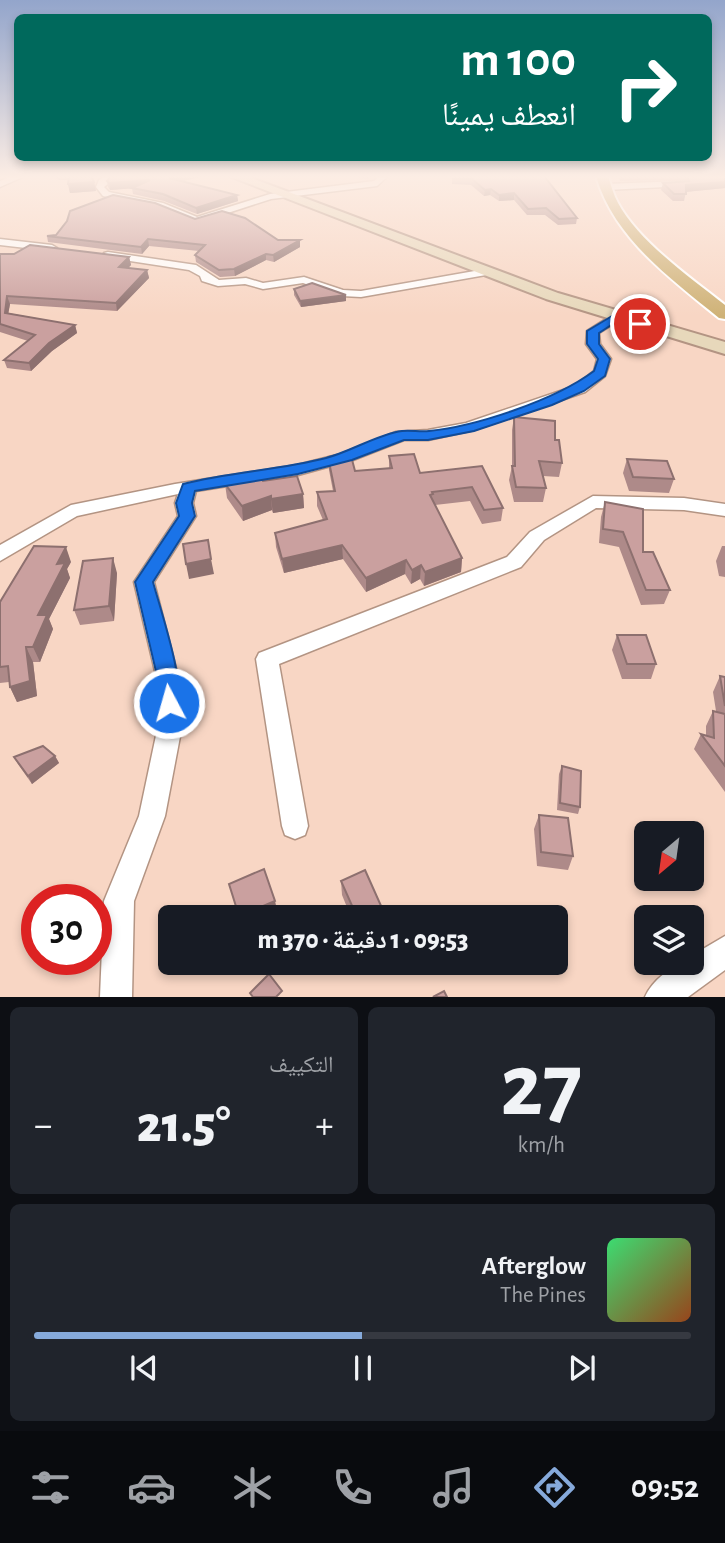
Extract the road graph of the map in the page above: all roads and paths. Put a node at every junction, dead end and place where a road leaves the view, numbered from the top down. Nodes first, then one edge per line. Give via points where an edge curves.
1 (356, 223) edge
2 (625, 223) edge
3 (0, 242) edge
4 (60, 249) edge
5 (96, 254) edge
6 (486, 272) junction
7 (725, 314) edge
8 (617, 316) junction
9 (725, 348) edge
10 (189, 487) junction
11 (725, 510) edge
12 (0, 554) edge
13 (295, 826) dead end
14 (725, 951) edge
15 (116, 997) edge
16 (661, 997) edge

1 - 6 main road
2 - 7 main road
3 - 4 street
5 - 6 street via 192,267 218,283 246,281 263,286 304,279 342,293 361,294
6 - 8 main road
8 - 9 main road
8 - 10 street via 593,331 593,344 604,359 600,373 580,388 547,402 469,428 402,435 298,470
10 - 12 street via 71,511
10 - 15 street via 184,503 187,516 144,582 168,680 170,726 152,816 118,901
11 - 13 street via 684,504 593,502 537,536 514,562 267,660
14 - 16 street

